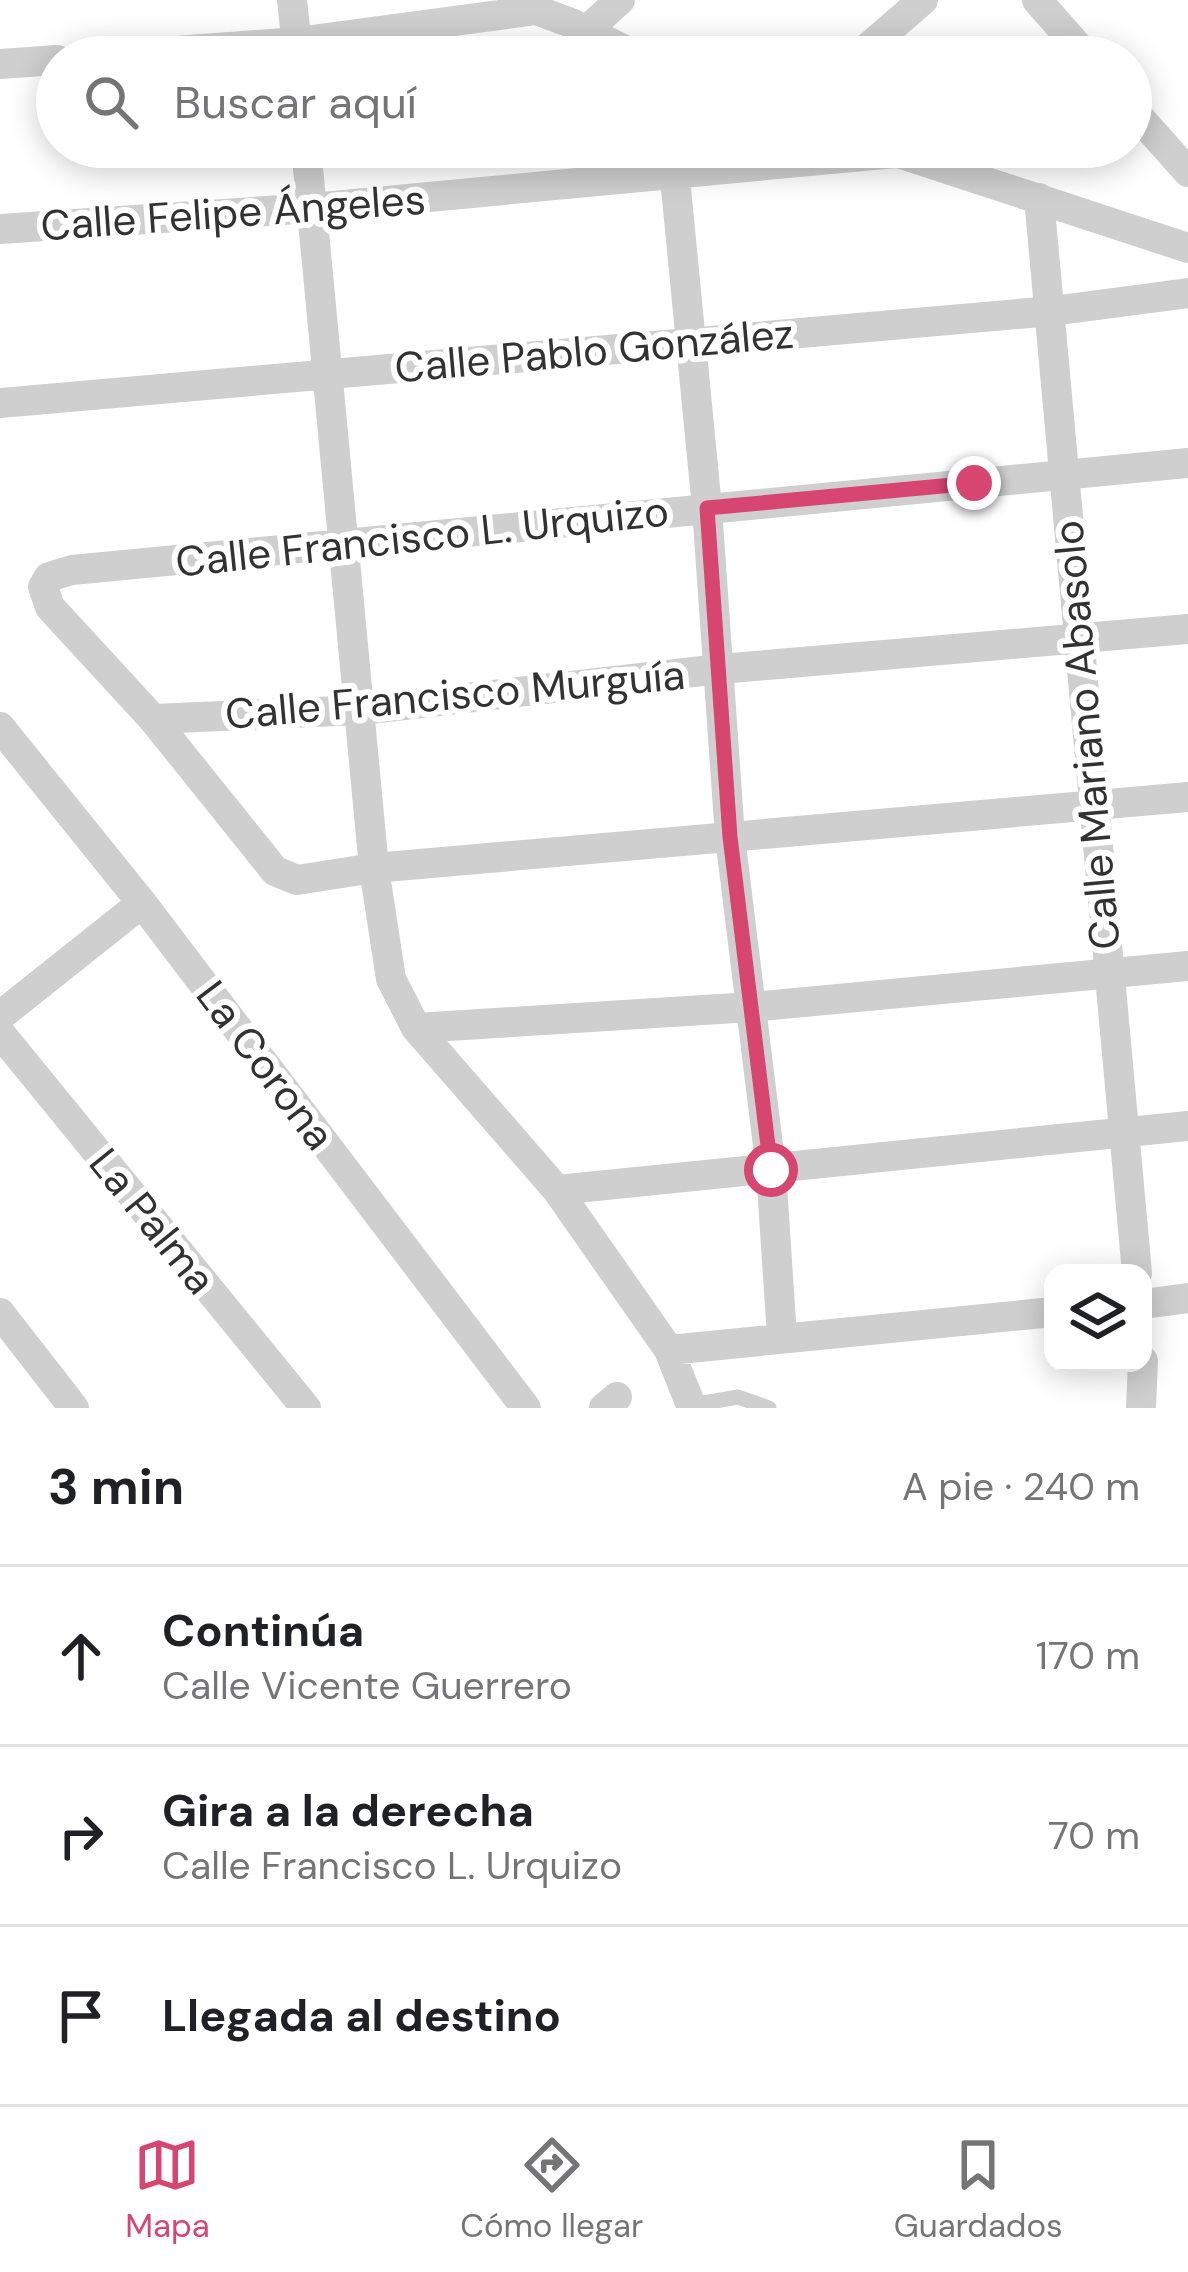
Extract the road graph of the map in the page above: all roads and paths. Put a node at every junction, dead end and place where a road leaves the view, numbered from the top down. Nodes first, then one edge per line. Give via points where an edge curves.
1 (292, 0) edge
2 (620, 0) edge
3 (922, 0) edge
4 (1036, 0) edge
5 (519, 5) edge
6 (576, 18) edge
7 (296, 36) edge
8 (366, 36) edge
9 (605, 36) edge
10 (881, 36) edge
11 (1068, 36) edge
12 (36, 61) edge
13 (0, 64) edge
14 (1152, 131) edge
15 (308, 168) edge
16 (620, 168) edge
17 (675, 168) edge
18 (945, 168) edge
19 (1188, 172) edge
20 (1039, 198) junction
21 (312, 208) junction
22 (0, 229) edge
23 (1188, 248) edge
24 (1188, 293) edge
25 (1052, 311) junction
26 (688, 342) junction
27 (330, 371) junction
28 (0, 403) edge
29 (1188, 463) edge
30 (1063, 474) junction
31 (707, 508) junction
32 (345, 545) junction
33 (1188, 629) edge
34 (1077, 637) junction
35 (720, 668) junction
36 (362, 710) junction
37 (153, 719) junction
38 (0, 727) edge
39 (1188, 796) edge
40 (1095, 807) junction
41 (730, 837) junction
42 (374, 868) junction
43 (142, 903) junction
44 (1188, 965) edge
45 (1108, 973) junction
46 (751, 1006) junction
47 (0, 1016) edge
48 (416, 1028) junction
49 (0, 1034) edge
50 (1188, 1126) edge
51 (1123, 1132) junction
52 (771, 1170) junction
53 (557, 1190) junction
54 (1136, 1264) edge
55 (1188, 1298) edge
56 (1152, 1303) edge
57 (0, 1313) edge
58 (1044, 1313) edge
59 (782, 1337) junction
60 (669, 1350) junction
61 (1142, 1372) edge
62 (49, 1375) junction
63 (692, 1407) edge
64 (51, 1408) edge
65 (74, 1408) edge
66 (305, 1408) edge
67 (526, 1408) edge
68 (769, 1408) edge
69 (1141, 1408) edge

1 - 7 street
2 - 6 street
3 - 10 street
4 - 11 street
5 - 6 street
5 - 8 street
6 - 9 street
12 - 13 street
14 - 19 street
15 - 21 street
16 - 21 street, Calle Felipe Ángeles
17 - 26 street
18 - 20 street
20 - 23 street
20 - 25 street, Calle Mariano Abasolo
21 - 22 street, Calle Felipe Ángeles
21 - 27 street
24 - 25 street, Calle Pablo González
25 - 26 street, Calle Pablo González
25 - 30 street, Calle Mariano Abasolo
26 - 27 street, Calle Pablo González
26 - 31 street
27 - 28 street, Calle Pablo González
27 - 32 street
29 - 30 street, Calle Francisco L. Urquizo
30 - 31 street, Calle Francisco L. Urquizo
30 - 34 street, Calle Mariano Abasolo
31 - 32 street, Calle Francisco L. Urquizo
31 - 35 street
32 - 36 street
32 - 37 street, Calle Francisco L. Urquizo via 57,572 43,587 50,607
33 - 34 street, Calle Francisco Murguía
34 - 35 street, Calle Francisco Murguía
34 - 40 street, Calle Mariano Abasolo
35 - 36 street, Calle Francisco Murguía
35 - 41 street
36 - 37 street, Calle Francisco Murguía
36 - 42 street
37 - 42 street via 275,871 297,880
38 - 43 street, La Corona
39 - 40 street
40 - 41 street
40 - 45 street, Calle Mariano Abasolo
41 - 42 street
41 - 46 street
42 - 48 street via 391,979
43 - 47 street
43 - 67 street, La Corona
44 - 45 street
45 - 46 street
45 - 51 street, Calle Mariano Abasolo
46 - 48 street
46 - 52 street
48 - 53 street
49 - 66 street, La Palma
50 - 51 street
51 - 52 street
51 - 54 street, Calle Mariano Abasolo
52 - 53 street
52 - 59 street
53 - 60 street
55 - 56 street
57 - 62 street
58 - 59 street
59 - 60 street
60 - 63 street
61 - 69 street
62 - 64 street
62 - 65 street
63 - 68 lane via 738,1397

